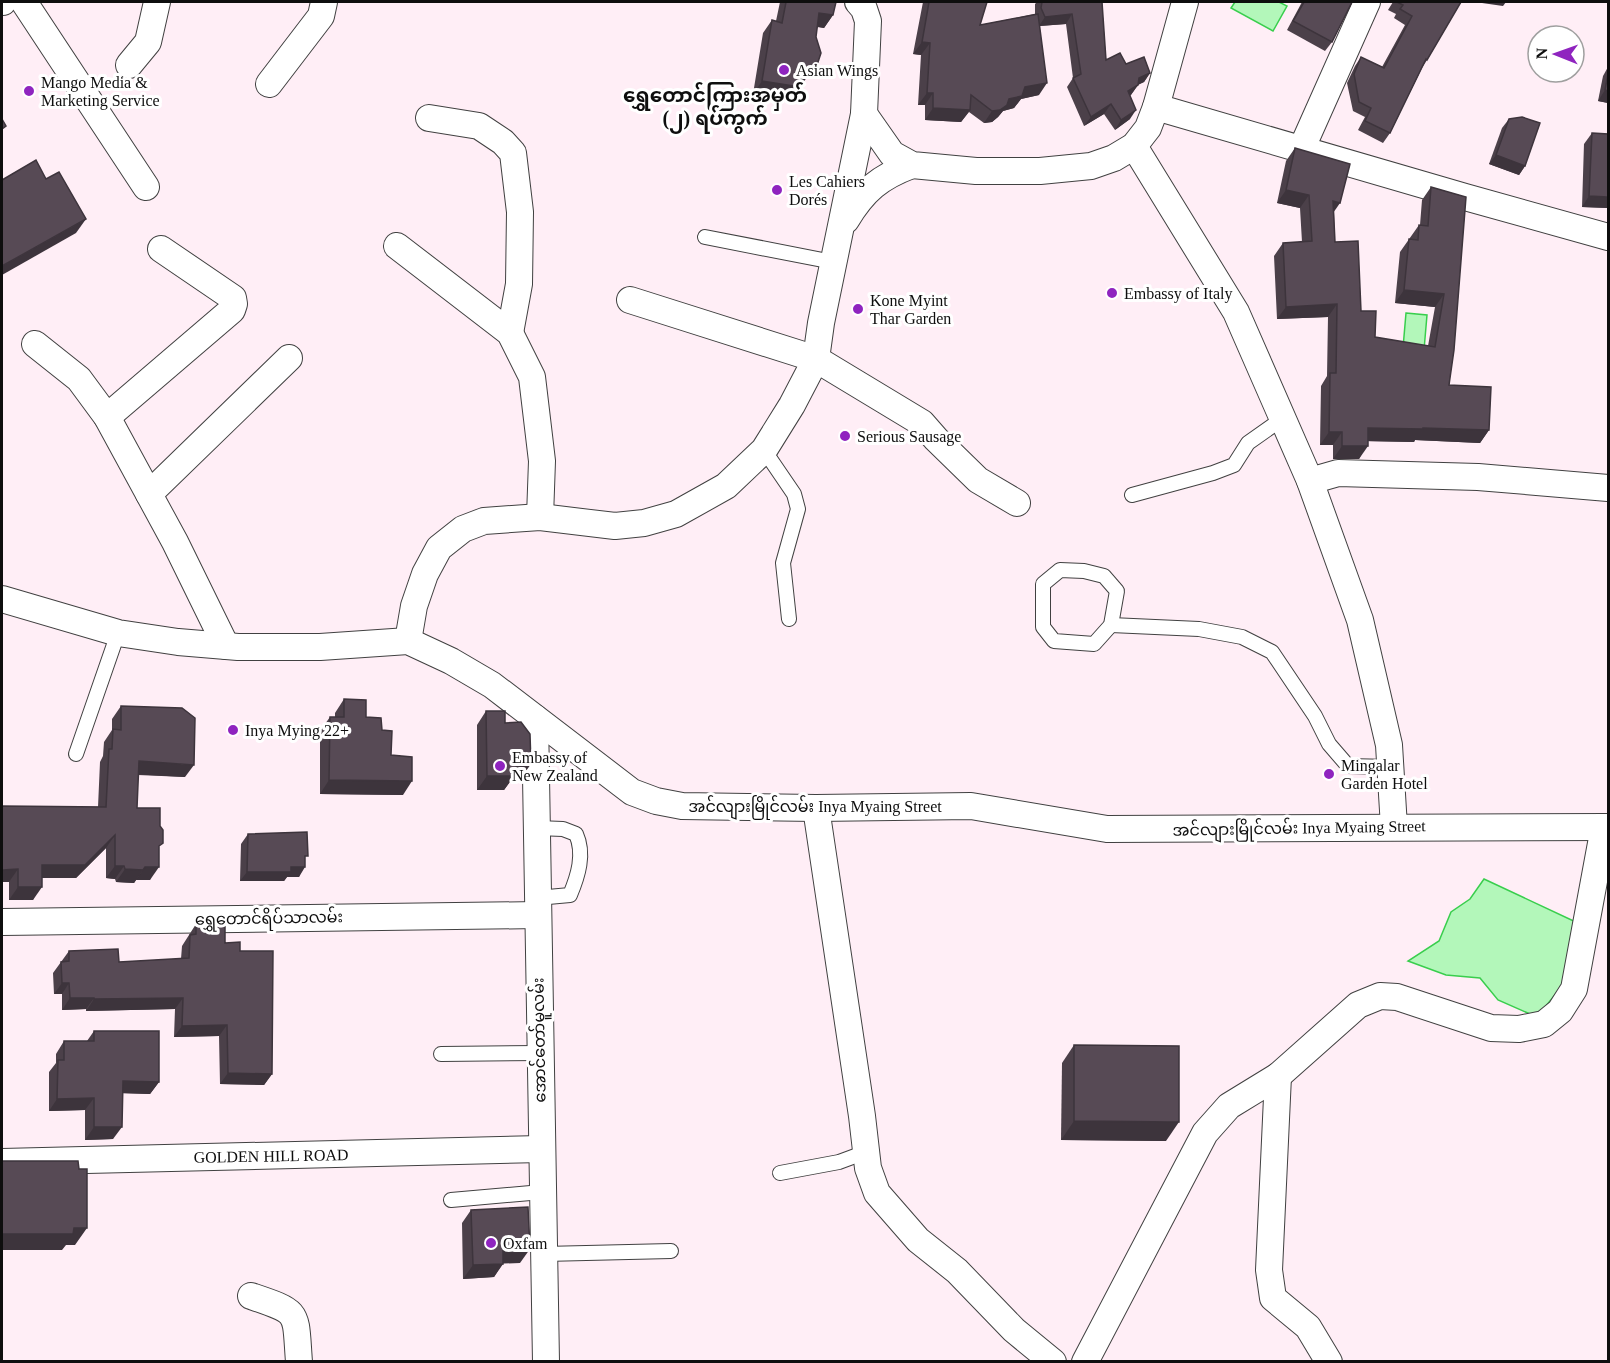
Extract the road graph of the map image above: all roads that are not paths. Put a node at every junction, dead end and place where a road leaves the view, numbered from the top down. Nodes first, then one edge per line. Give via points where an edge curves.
1 (24, 2) edge
2 (157, 2) edge
3 (324, 2) edge
4 (858, 2) edge
5 (1185, 2) edge
6 (1367, 2) edge
7 (129, 64) dead end
8 (269, 84) dead end
9 (864, 114) junction
10 (429, 118) dead end
11 (1146, 127) junction
12 (1301, 150) junction
13 (912, 165) junction
14 (146, 186) dead end
15 (842, 228) junction
16 (705, 237) dead end
17 (1608, 237) edge
18 (397, 246) dead end
19 (161, 249) dead end
20 (833, 261) junction
21 (630, 300) dead end
22 (510, 333) junction
23 (35, 344) dead end
24 (289, 358) dead end
25 (816, 359) junction
26 (107, 417) junction
27 (1282, 419) junction
28 (764, 450) junction
29 (1310, 481) junction
30 (1608, 488) edge
31 (149, 494) junction
32 (1132, 495) dead end
33 (1017, 503) dead end
34 (540, 517) junction
35 (2, 599) edge
36 (789, 619) dead end
37 (1112, 625) junction
38 (118, 633) junction
39 (408, 641) junction
40 (226, 646) junction
41 (535, 718) junction
42 (76, 754) dead end
43 (1391, 767) junction
44 (816, 808) junction
45 (1394, 826) junction
46 (1606, 827) edge
47 (537, 828) junction
48 (537, 906) junction
49 (2, 922) edge
50 (540, 1053) junction
51 (441, 1054) dead end
52 (1278, 1077) junction
53 (541, 1149) junction
54 (866, 1152) junction
55 (2, 1162) edge
56 (780, 1173) dead end
57 (543, 1192) junction
58 (451, 1200) dead end
59 (671, 1251) dead end
60 (544, 1254) junction
61 (251, 1296) dead end
62 (299, 1362) edge
63 (546, 1362) edge
64 (1053, 1362) edge
65 (1085, 1362) edge
66 (1329, 1362) edge

1 - 14 street
2 - 7 street via 148,42
3 - 8 street via 321,16
4 - 9 street via 868,21
5 - 11 street
6 - 12 street
9 - 13 street via 892,154
9 - 15 street
10 - 22 street via 479,126 513,153 520,243 519,284
11 - 12 street
11 - 13 street via 1114,158 1091,166 976,171
11 - 27 street via 1236,312
12 - 17 street
13 - 15 street via 875,184
15 - 20 street
16 - 20 lane
18 - 22 street
19 - 26 street via 232,298 234,304 232,310
20 - 25 street
21 - 25 street
22 - 34 street via 532,376 542,461
23 - 26 street via 79,379
24 - 31 street
25 - 28 street
25 - 33 street via 922,423 978,480
26 - 31 street
27 - 29 street
27 - 32 lane via 1248,444 1234,465
28 - 34 street via 726,486 676,514 615,526
28 - 36 lane via 795,494 798,509 783,563
29 - 30 street via 1338,473 1478,477
29 - 43 street via 1360,620
31 - 40 street
34 - 39 street via 484,521 463,530 439,548 414,606
35 - 38 street, အင်လျားမြိုင်လမ်း Inya Myaing Street
37 - 37 lane via 1094,644 1054,641 1043,627 1043,584 1060,570 1104,576 1117,591
37 - 43 lane via 1199,629 1242,637 1272,652 1329,744 1348,766
38 - 40 street, အင်လျားမြိုင်လမ်း Inya Myaing Street
38 - 42 lane
39 - 40 street, အင်လျားမြိုင်လမ်း Inya Myaing Street
39 - 41 street, အင်လျားမြိုင်လမ်း Inya Myaing Street via 492,685
41 - 44 street, အင်လျားမြိုင်လမ်း Inya Myaing Street via 632,792 656,801 682,806
41 - 47 street, အောင်တော်မူလမ်း
43 - 45 street
44 - 45 street, အင်လျားမြိုင်လမ်း Inya Myaing Street via 971,806 1107,829
44 - 54 street
45 - 46 street, အင်လျားမြိုင်လမ်း Inya Myaing Street
46 - 52 street via 1574,989 1560,1011 1544,1024 1519,1029 1491,1028 1397,997 1380,996 1358,1005
47 - 48 street, အောင်တော်မူလမ်း
47 - 48 lane via 576,834 581,845 570,896
48 - 49 street, ရွှေတောင်ရိပ်သာလမ်း
48 - 50 street, အောင်တော်မူလမ်း
50 - 51 lane
50 - 53 street, အောင်တော်မူလမ်း
52 - 65 street via 1229,1106 1205,1132
52 - 66 street via 1269,1270 1273,1299 1308,1326
53 - 55 street, GOLDEN HILL ROAD
53 - 57 street, အောင်တော်မူလမ်း
54 - 56 lane via 839,1162
54 - 64 street via 877,1193 904,1225
57 - 58 lane
57 - 60 street, အောင်တော်မူလမ်း
59 - 60 lane
60 - 63 street, အောင်တော်မူလမ်း
61 - 62 street via 287,1308 296,1322

